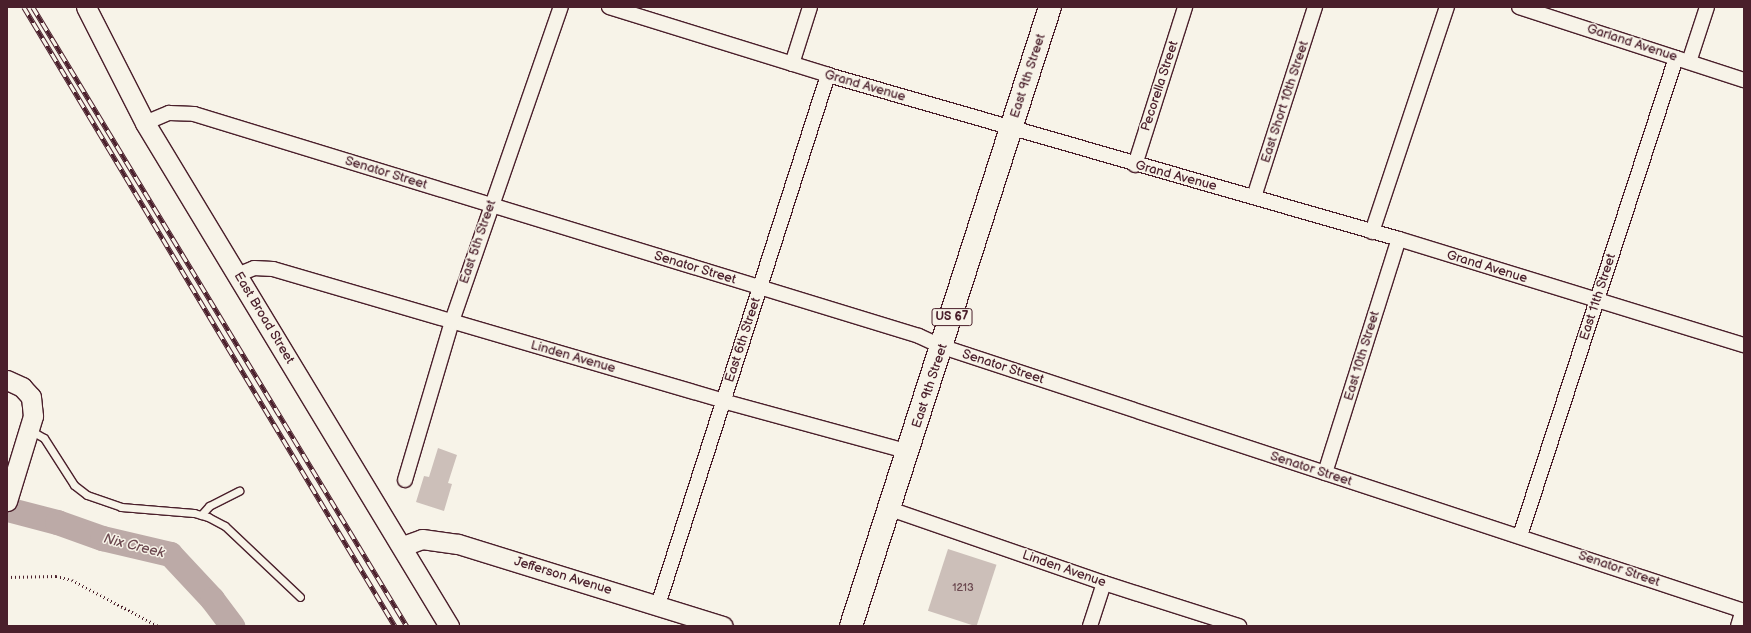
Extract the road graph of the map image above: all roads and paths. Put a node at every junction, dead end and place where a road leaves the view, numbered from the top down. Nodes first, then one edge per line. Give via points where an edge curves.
1 (86, 7) edge
2 (561, 7) edge
3 (609, 7) edge
4 (810, 7) edge
5 (1050, 7) edge
6 (1185, 7) edge
7 (1315, 7) edge
8 (1447, 7) edge
9 (1519, 7) edge
10 (1707, 7) edge
11 (1683, 60) junction
12 (792, 64) junction
13 (828, 75) junction
14 (1744, 80) edge
15 (145, 123) junction
16 (1011, 129) junction
17 (1135, 165) junction
18 (1254, 197) junction
19 (491, 206) junction
20 (1372, 232) junction
21 (1399, 239) junction
22 (237, 275) junction
23 (760, 287) junction
24 (1597, 301) junction
25 (452, 321) junction
26 (1744, 345) edge
27 (943, 347) junction
28 (7, 380) edge
29 (723, 402) junction
30 (30, 430) junction
31 (909, 452) junction
32 (1325, 473) junction
33 (405, 480) dead end
34 (239, 491) dead end
35 (9, 494) edge
36 (890, 508) junction
37 (201, 515) junction
38 (1520, 536) junction
39 (403, 546) junction
40 (7, 577) edge
41 (1104, 583) junction
42 (300, 597) dead end
43 (658, 605) junction
44 (1744, 612) edge
45 (158, 626) edge
46 (449, 626) edge
47 (723, 626) edge
48 (851, 626) edge
49 (1090, 626) edge
50 (1240, 626) edge
51 (1740, 626) edge

1 - 15 street, East Broad Street
2 - 19 street, East 5th Street
3 - 12 street, Grand Avenue
4 - 12 street
5 - 16 main road, East 9th Street / US 67
6 - 17 street, Pecorella Street
7 - 18 street, East Short 10th Street
8 - 20 street
9 - 11 street, Garland Avenue
10 - 11 street, East 11th Street
11 - 14 street, Garland Avenue
11 - 24 street, East 11th Street
12 - 13 street, Grand Avenue
13 - 16 street, Grand Avenue
13 - 23 street, East 6th Street
15 - 19 street, Senator Street via 169,113 194,114
15 - 22 street, East Broad Street
16 - 17 street, Grand Avenue
16 - 27 main road, East 9th Street / US 67
17 - 18 street, Grand Avenue
18 - 20 street, Grand Avenue
19 - 23 street, Senator Street
19 - 25 street, East 5th Street
20 - 21 street, Grand Avenue
21 - 24 street, Grand Avenue
21 - 32 street, East 10th Street
22 - 25 street, Linden Avenue via 254,268 273,269
22 - 39 street, East Broad Street
23 - 27 street, Senator Street via 919,336
23 - 29 street, East 6th Street
24 - 26 street, Grand Avenue
24 - 38 street, East 11th Street
25 - 29 street, Linden Avenue
25 - 33 street, East 5th Street
27 - 31 main road, East 9th Street / US 67
27 - 32 street, Senator Street
28 - 30 street via 22,387 31,396 33,416
29 - 31 street, Linden Avenue
29 - 43 street, East 6th Street
30 - 35 street
30 - 37 lane via 44,438 74,484 87,495 121,507
31 - 36 main road, East 9th Street / US 67
32 - 38 street, Senator Street
34 - 37 lane via 209,506
36 - 41 street, Linden Avenue
36 - 48 main road, East 9th Street / US 67
37 - 42 lane via 225,526
38 - 44 street, Senator Street
39 - 43 street, Jefferson Avenue via 422,539 458,544
39 - 46 street, East Broad Street
40 - 45 path via 56,576 72,580
41 - 49 street
41 - 50 street, Linden Avenue
43 - 47 street, Jefferson Avenue
44 - 51 street

